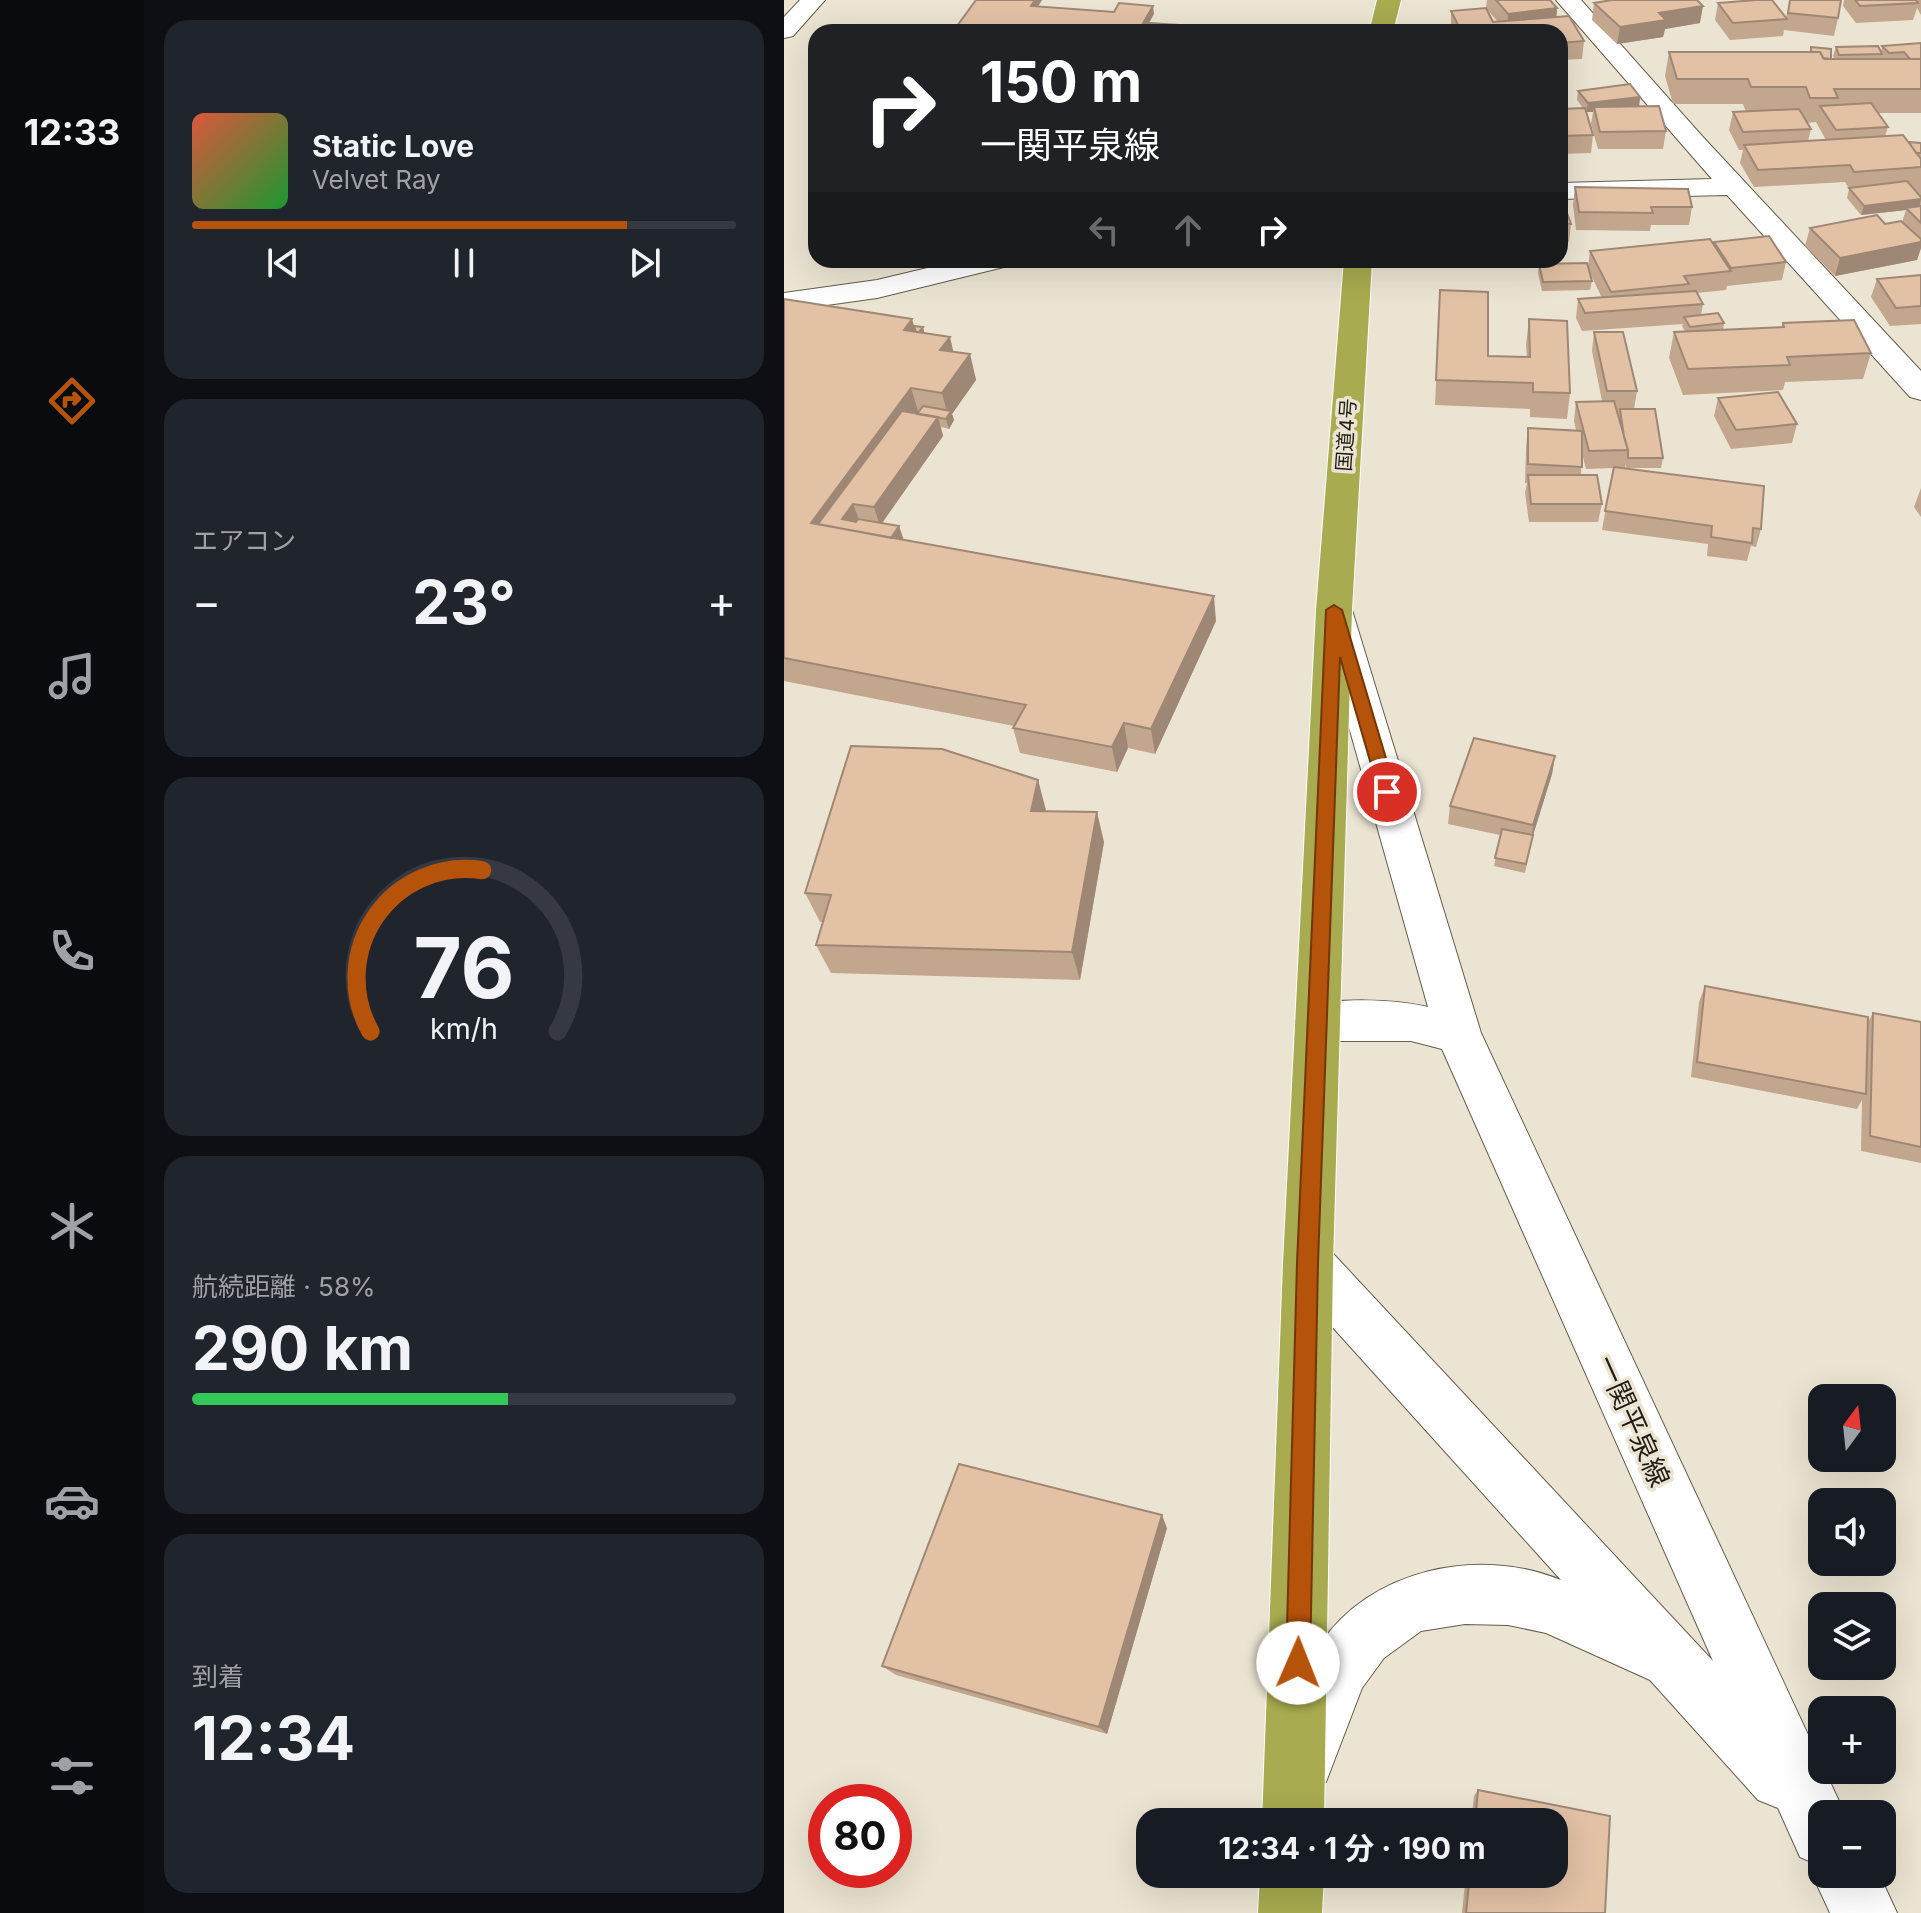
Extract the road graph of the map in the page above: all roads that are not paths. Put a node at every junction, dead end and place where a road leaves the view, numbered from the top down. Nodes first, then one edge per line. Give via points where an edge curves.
1 (813, 0) edge
2 (1389, 0) edge
3 (1568, 0) edge
4 (1383, 24) edge
5 (784, 31) edge
6 (1734, 187) junction
7 (1568, 191) edge
8 (965, 268) edge
9 (1357, 268) edge
10 (784, 302) edge
11 (1921, 390) edge
12 (1334, 610) junction
13 (1318, 1022) junction
14 (1458, 1033) junction
15 (1308, 1263) junction
16 (1678, 1664) junction
17 (1294, 1804) edge
18 (1808, 1807) edge
19 (1808, 1814) edge
20 (1291, 1888) edge
21 (1852, 1888) edge
22 (1290, 1913) edge
23 (1865, 1913) edge

1 - 5 main road
2 - 4 highway
3 - 6 main road
6 - 7 main road
6 - 11 main road
8 - 10 main road via 877,289
9 - 12 highway, 国道4号
12 - 13 highway, 国道4号
12 - 14 main road, 一関平泉線
13 - 14 main road via 1411,1022
13 - 15 highway, 国道4号
14 - 18 main road, 一関平泉線
15 - 16 main road, 一関平泉線
15 - 17 highway, 国道4号
16 - 17 main road, 一関平泉線 via 1550,1605 1508,1596 1465,1595 1410,1604 1363,1637 1339,1669
16 - 19 main road, 一関平泉線
20 - 22 highway
21 - 23 main road

